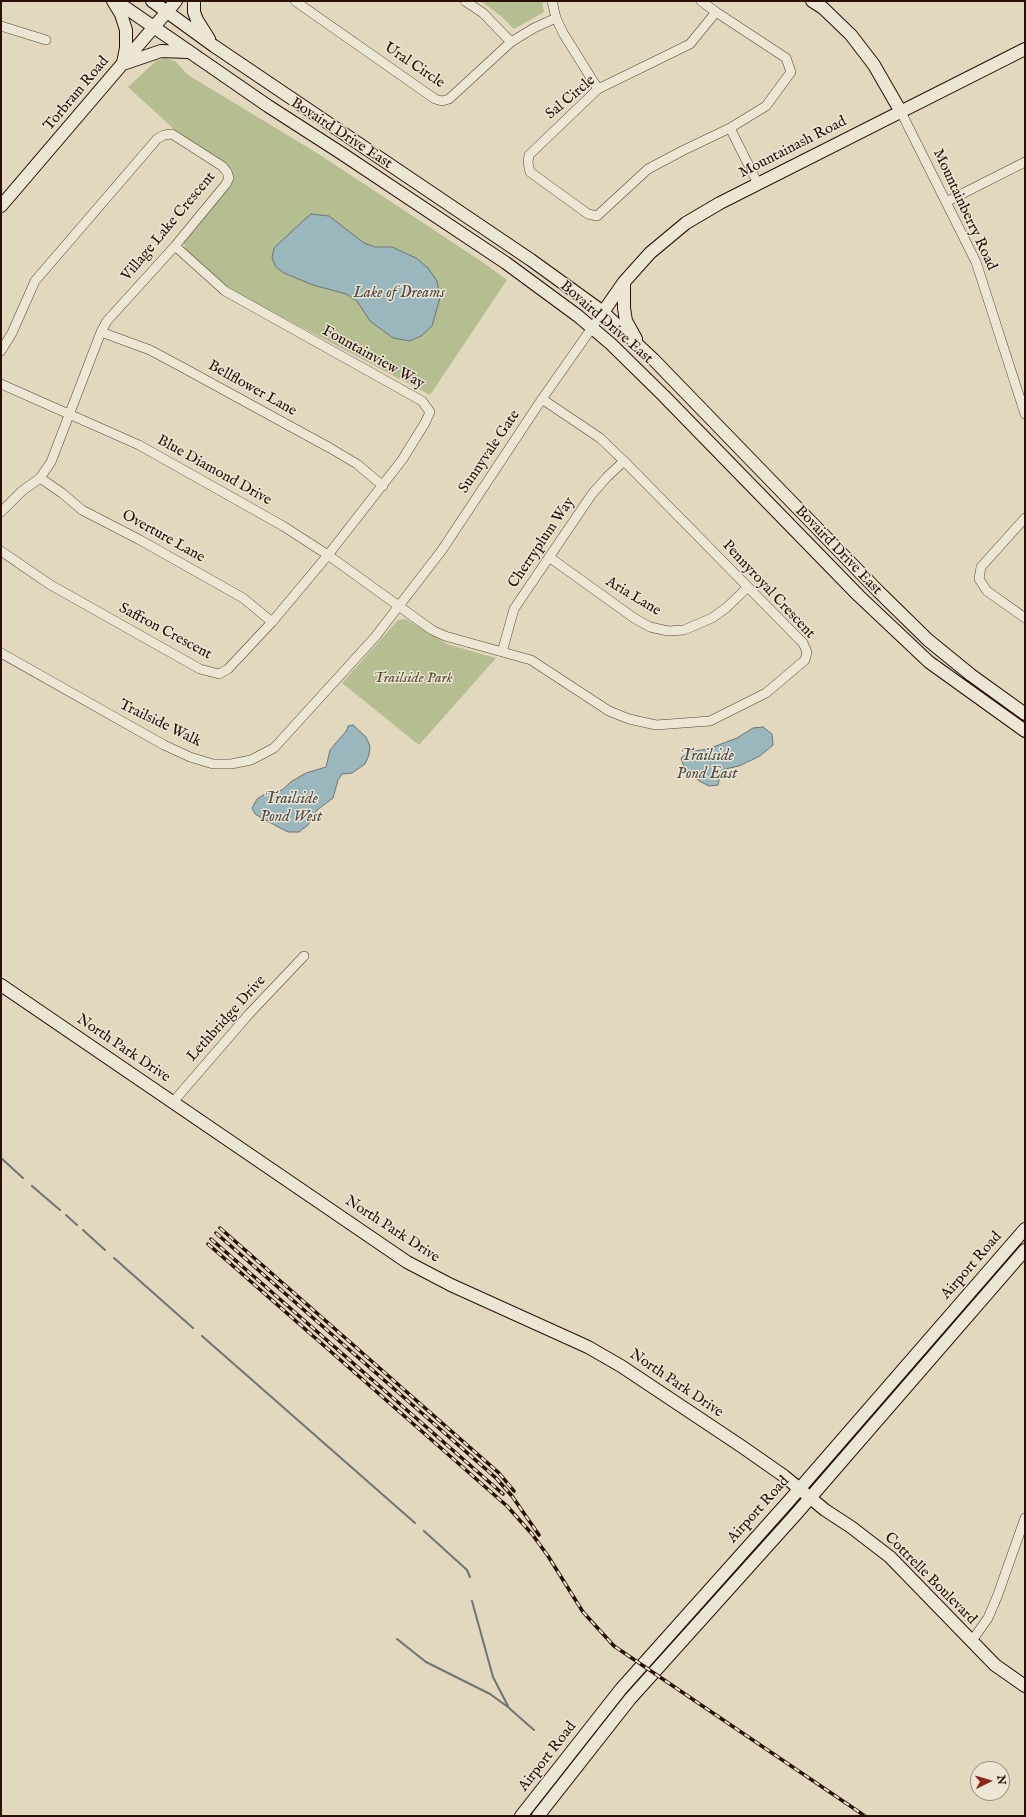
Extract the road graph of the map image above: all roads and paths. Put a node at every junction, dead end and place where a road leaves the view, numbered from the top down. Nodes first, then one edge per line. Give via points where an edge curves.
1 (114, 1) edge
2 (152, 1) edge
3 (176, 1) edge
4 (194, 1) edge
5 (295, 1) edge
6 (465, 1) edge
7 (552, 1) edge
8 (701, 1) edge
9 (812, 1) edge
10 (167, 12) junction
11 (716, 12) junction
12 (556, 18) junction
13 (1, 26) edge
14 (154, 27) junction
15 (46, 40) dead end
16 (510, 42) junction
17 (214, 46) junction
18 (1025, 49) edge
19 (188, 52) junction
20 (123, 64) junction
21 (598, 90) junction
22 (902, 112) junction
23 (730, 128) junction
24 (1025, 162) edge
25 (758, 184) junction
26 (946, 202) junction
27 (1, 206) edge
28 (175, 246) junction
29 (624, 282) junction
30 (603, 312) junction
31 (592, 328) junction
32 (101, 332) junction
33 (641, 348) junction
34 (1, 351) edge
35 (1, 384) edge
36 (542, 398) junction
37 (1025, 414) edge
38 (69, 415) junction
39 (624, 461) junction
40 (40, 478) junction
41 (383, 486) junction
42 (1, 512) edge
43 (1025, 518) edge
44 (1, 551) edge
45 (328, 555) junction
46 (548, 557) junction
47 (748, 587) junction
48 (878, 590) junction
49 (859, 596) junction
50 (399, 606) junction
51 (1025, 618) edge
52 (272, 622) junction
53 (502, 652) junction
54 (1, 653) edge
55 (1025, 714) edge
56 (1025, 731) edge
57 (304, 956) dead end
58 (1, 985) edge
59 (173, 1102) junction
60 (1025, 1229) edge
61 (1025, 1250) edge
62 (800, 1489) junction
63 (810, 1498) junction
64 (1025, 1520) edge
65 (971, 1642) junction
66 (1025, 1686) edge
67 (521, 1816) edge
68 (538, 1816) edge

1 - 14 main road, Bovaird Drive East
1 - 20 main road via 126,30
2 - 10 main road, Bovaird Drive East
3 - 10 main road, Torbram Road
4 - 17 main road via 197,20
5 - 16 street, Ural Circle via 442,102 449,99
6 - 16 street via 483,13
7 - 12 street
8 - 11 street
9 - 22 main road via 851,35 874,65
10 - 14 main road, Torbram Road
10 - 17 main road, Bovaird Drive East
11 - 21 street, Sal Circle via 690,44
11 - 23 street, Sal Circle via 786,58 791,72 766,106
12 - 16 street, Ural Circle
12 - 21 street
13 - 15 street
14 - 19 main road, Bovaird Drive East
14 - 20 main road, Torbram Road
17 - 30 main road, Bovaird Drive East via 531,260
18 - 22 main road, Mountainash Road
19 - 20 main road via 161,51
19 - 31 main road, Bovaird Drive East via 506,263
20 - 27 main road, Torbram Road
21 - 23 street, Sal Circle via 529,155 528,163 530,172 588,214 598,216 648,169
22 - 25 main road, Mountainash Road
22 - 26 street, Mountainberry Road
23 - 25 street
24 - 26 street
25 - 29 main road, Mountainash Road via 680,227 650,253
26 - 37 street, Mountainberry Road via 976,262
28 - 32 street, Village Lake Crescent via 107,320
28 - 34 street, Village Lake Crescent via 229,178 222,166 172,134 157,139 35,281 12,333
28 - 41 street, Fountainview Way via 225,292 428,406 430,412 425,423
29 - 30 main road, Mountainash Road
29 - 33 main road via 626,321
30 - 31 street, Sunnyvale Gate
30 - 33 main road, Bovaird Drive East
31 - 36 street, Sunnyvale Gate
31 - 49 main road, Bovaird Drive East via 664,396
32 - 38 street, Village Lake Crescent
32 - 41 street, Bellflower Lane via 150,350 180,366 330,448 357,464
33 - 48 main road, Bovaird Drive East
35 - 38 street, Blue Diamond Drive
36 - 39 street, Pennyroyal Crescent via 600,438
36 - 50 street, Sunnyvale Gate via 442,550
38 - 40 street via 51,462
38 - 45 street, Blue Diamond Drive via 139,445 283,526
39 - 46 street, Cherryplum Way via 592,494
39 - 47 street, Pennyroyal Crescent
40 - 42 street
40 - 52 street, Overture Lane via 82,510 243,598
41 - 45 street, Fountainview Way
43 - 51 street via 981,567 979,579 987,591
44 - 52 street, Saffron Crescent via 49,584 200,668 216,674 228,669
45 - 50 street, Blue Diamond Drive
45 - 52 street, Saffron Crescent
46 - 47 street, Aria Lane via 634,618 650,627 668,631 684,630 712,618
46 - 53 street, Cherryplum Way via 514,609
47 - 53 street, Pennyroyal Crescent via 803,643 807,652 805,660 766,693 710,721 656,725 629,719 609,711 531,660
48 - 49 main road
48 - 55 main road, Bovaird Drive East via 950,659
49 - 56 main road, Bovaird Drive East via 929,662
50 - 53 street, Pennyroyal Crescent via 432,630 445,636
50 - 54 street, Trailside Walk via 375,637 274,748 251,760 231,764 213,764 164,745
57 - 59 street, Lethbridge Drive via 249,1014
58 - 59 main road, North Park Drive
59 - 62 main road, North Park Drive via 407,1262 451,1285 588,1347 621,1366 741,1446
60 - 62 main road, Airport Road
61 - 63 main road, Airport Road
62 - 63 main road, North Park Drive
62 - 67 main road, Airport Road via 621,1689
63 - 65 main road, Cottrelle Boulevard via 890,1557
63 - 68 main road, Airport Road via 630,1699
64 - 65 street via 988,1618
65 - 66 main road, Cottrelle Boulevard via 995,1665

